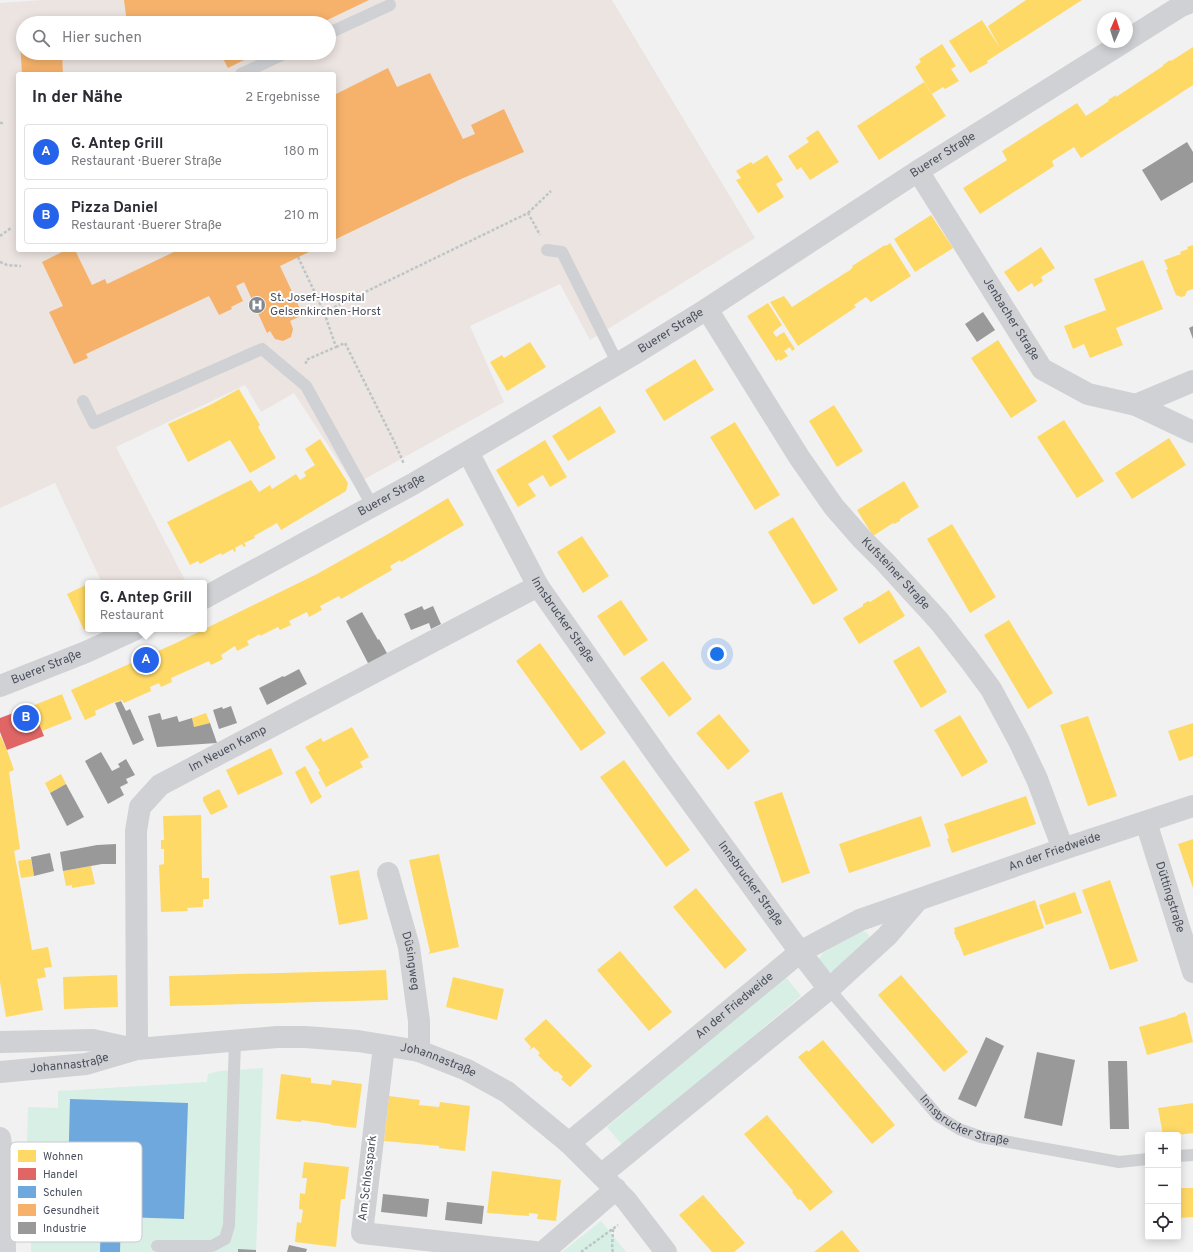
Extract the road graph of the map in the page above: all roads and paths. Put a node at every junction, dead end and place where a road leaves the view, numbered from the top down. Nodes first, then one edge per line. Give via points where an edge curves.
1 (1193, 1) edge
2 (390, 5) dead end
3 (336, 30) edge
4 (1133, 36) edge
5 (1114, 48) edge
6 (271, 60) edge
7 (245, 72) edge
8 (918, 171) junction
9 (551, 191) dead end
10 (528, 213) junction
11 (11, 228) dead end
12 (0, 236) edge
13 (547, 250) joint
14 (298, 257) dead end
15 (0, 262) edge
16 (21, 266) dead end
17 (707, 309) junction
18 (324, 312) junction
19 (336, 347) junction
20 (618, 364) junction
21 (1193, 381) edge
22 (306, 386) junction
23 (83, 401) dead end
24 (1136, 405) junction
25 (1193, 432) edge
26 (468, 452) junction
27 (413, 484) junction
28 (372, 507) junction
29 (538, 586) junction
30 (207, 596) edge
31 (129, 632) edge
32 (0, 686) edge
33 (1193, 806) edge
34 (1146, 822) junction
35 (1063, 849) junction
36 (388, 873) dead end
37 (918, 900) junction
38 (800, 952) junction
39 (1193, 972) edge
40 (829, 989) junction
41 (235, 1041) junction
42 (0, 1042) edge
43 (384, 1046) junction
44 (137, 1049) junction
45 (419, 1051) junction
46 (0, 1072) edge
47 (0, 1138) edge
48 (570, 1143) junction
49 (1193, 1155) edge
50 (1181, 1156) edge
51 (1145, 1159) edge
52 (609, 1182) junction
53 (636, 1211) junction
54 (613, 1229) junction
55 (157, 1246) dead end
56 (5, 1252) edge
57 (535, 1252) edge
58 (543, 1252) edge
59 (581, 1252) edge
60 (613, 1252) edge
61 (666, 1252) edge

1 - 4 street
2 - 3 lane
5 - 8 street, Buerer Straße
6 - 7 lane
8 - 17 street, Buerer Straße
8 - 24 street, Jenbacher Straße via 1042,369 1088,394
9 - 10 path
10 - 13 path
10 - 18 path
11 - 12 path
13 - 20 lane via 562,252
14 - 18 path
15 - 16 path
17 - 20 street, Buerer Straße
17 - 35 street, Kufsteiner Straße via 799,457 834,507 939,621 991,689 1037,779
18 - 19 path
19 - 22 path via 306,360
19 - 27 path via 345,343
20 - 26 street, Buerer Straße
21 - 24 street
22 - 23 lane via 262,349 94,423
22 - 28 lane
24 - 25 street, Jenbacher Straße
26 - 27 street, Buerer Straße
26 - 29 street, Innsbrucker Straße
27 - 28 street, Buerer Straße
28 - 30 street, Buerer Straße
29 - 38 street, Innsbrucker Straße
29 - 44 street, Im Neuen Kamp via 160,785 140,807 136,831
31 - 32 street, Buerer Straße
33 - 34 street, An der Friedweide
34 - 35 street, An der Friedweide
34 - 39 street, Düttingstraße
35 - 37 street, An der Friedweide
36 - 45 street, Düsingweg via 409,947 419,1021
37 - 38 street, An der Friedweide via 860,920
37 - 40 street, An der Friedweide via 887,936
38 - 40 street, Innsbrucker Straße
38 - 48 street, An der Friedweide
40 - 51 lane, Innsbrucker Straße via 938,1116 959,1128 981,1137 1119,1162
40 - 52 street, An der Friedweide
41 - 43 street, Johannastraße via 305,1037 358,1041
41 - 44 street, Johannastraße
41 - 55 lane via 228,1225 225,1239 212,1246
42 - 44 street, Johannastraße via 93,1040
43 - 45 street, Johannastraße
43 - 57 street, Am Schlosspark via 362,1233
44 - 46 street, Johannastraße via 86,1064
45 - 48 street, Johannastraße via 467,1070 507,1092
47 - 56 main road via 4,1168
48 - 52 street, Johannastraße
49 - 50 lane
52 - 53 street, Johannastraße
52 - 58 street
53 - 54 path
53 - 61 street, Johannastraße
54 - 59 path
54 - 60 path

